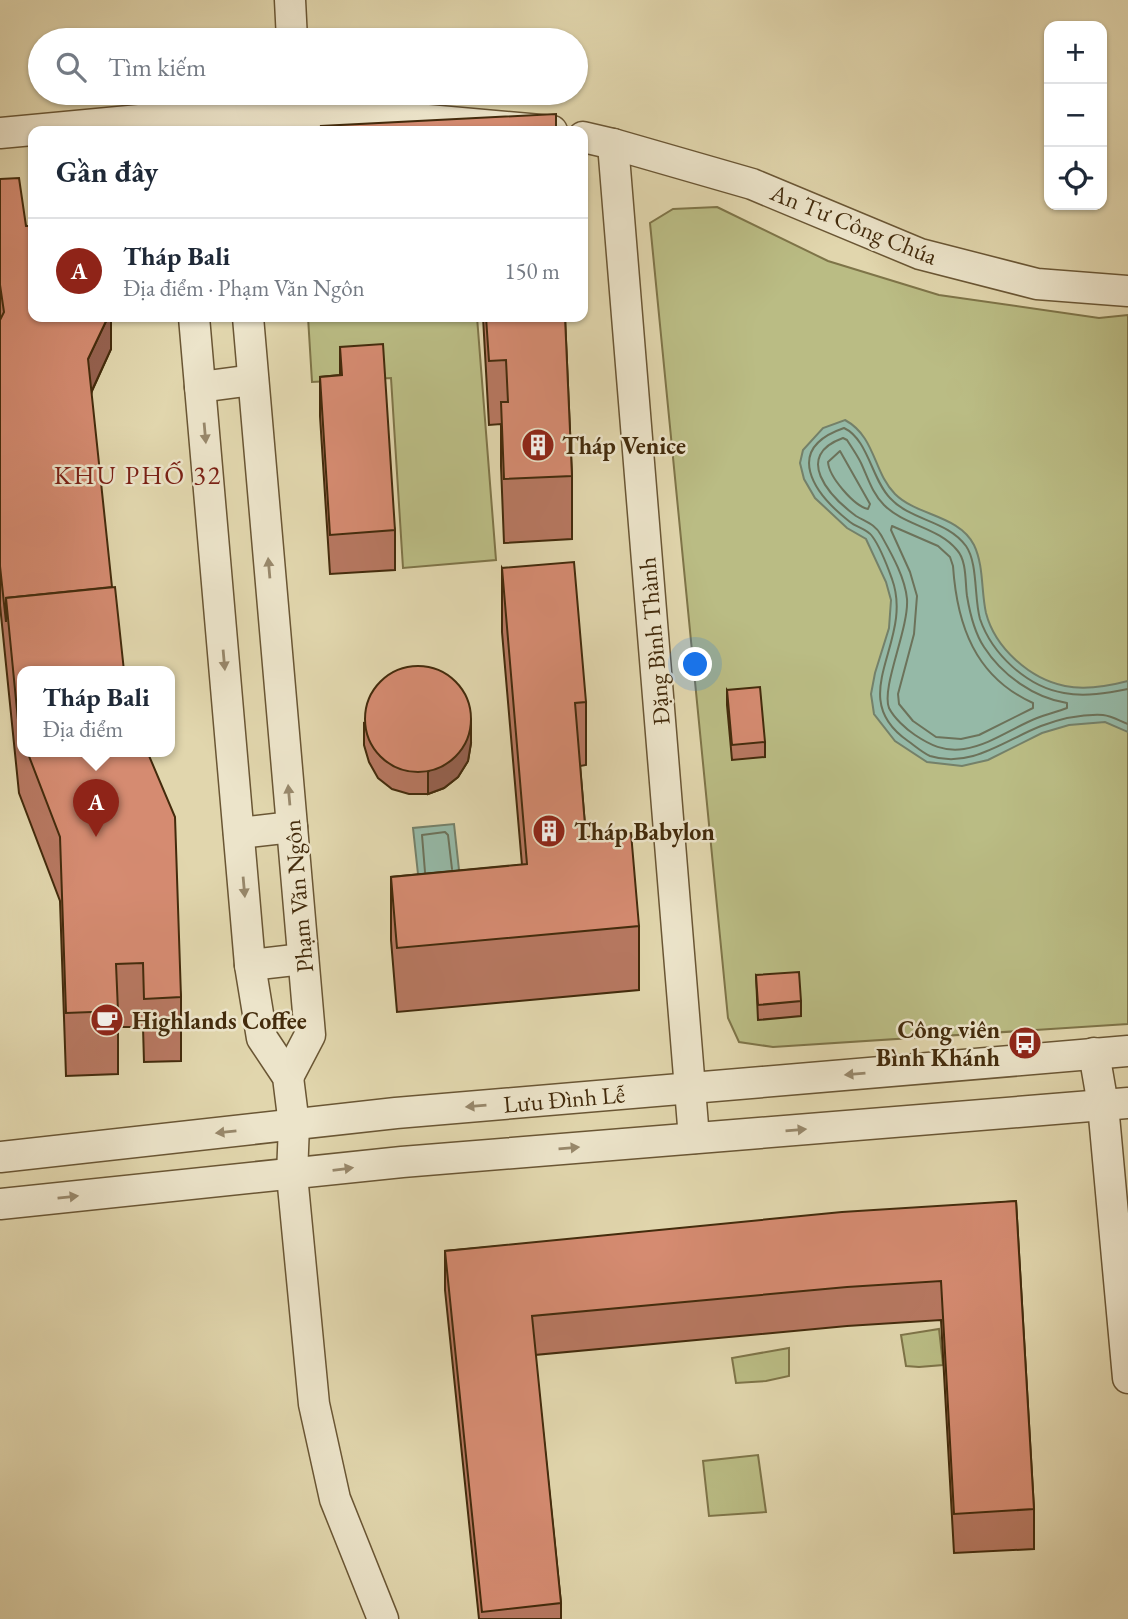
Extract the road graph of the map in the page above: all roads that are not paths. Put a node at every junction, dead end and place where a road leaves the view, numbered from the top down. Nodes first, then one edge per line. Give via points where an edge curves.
1 (290, 0) edge
2 (291, 28) edge
3 (286, 105) edge
4 (306, 105) edge
5 (214, 122) edge
6 (136, 126) edge
7 (496, 126) edge
8 (28, 132) edge
9 (0, 133) edge
10 (588, 138) edge
11 (613, 144) junction
12 (1128, 291) edge
13 (194, 322) edge
14 (248, 322) edge
15 (253, 380) junction
16 (200, 387) junction
17 (292, 827) junction
18 (239, 833) junction
19 (303, 959) junction
20 (250, 965) junction
21 (1128, 1051) edge
22 (1094, 1053) junction
23 (288, 1077) junction
24 (690, 1089) junction
25 (1115, 1104) edge
26 (294, 1125) junction
27 (694, 1138) junction
28 (0, 1156) edge
29 (292, 1175) junction
30 (0, 1204) edge
31 (1128, 1378) edge
32 (383, 1619) edge

1 - 2 street
3 - 5 street
4 - 7 street
5 - 6 street
8 - 9 street
10 - 11 street, An Tư Công Chúa
11 - 12 street, An Tư Công Chúa via 752,184 920,254 1037,284
11 - 24 street, Đặng Bình Thành
13 - 16 street
14 - 15 street, Phạm Văn Ngôn
15 - 16 street
17 -> 15 street, Phạm Văn Ngôn
16 -> 18 street
17 - 18 street
17 - 19 street, Phạm Văn Ngôn
18 -> 20 street
19 - 20 street
19 - 23 street, Phạm Văn Ngôn via 310,1035
20 - 23 street via 262,1038
21 - 22 street, Lưu Đình Lễ
22 -> 24 street, Lưu Đình Lễ
22 - 25 street
23 - 26 street
24 -> 26 street, Lưu Đình Lễ
24 - 27 street, Đặng Bình Thành
27 -> 25 street, Lưu Đình Lễ
25 - 31 street
26 -> 28 street, Lưu Đình Lễ
26 - 29 street
29 -> 27 street, Lưu Đình Lễ
30 -> 29 street, Lưu Đình Lễ
29 - 32 street via 314,1404 335,1499

